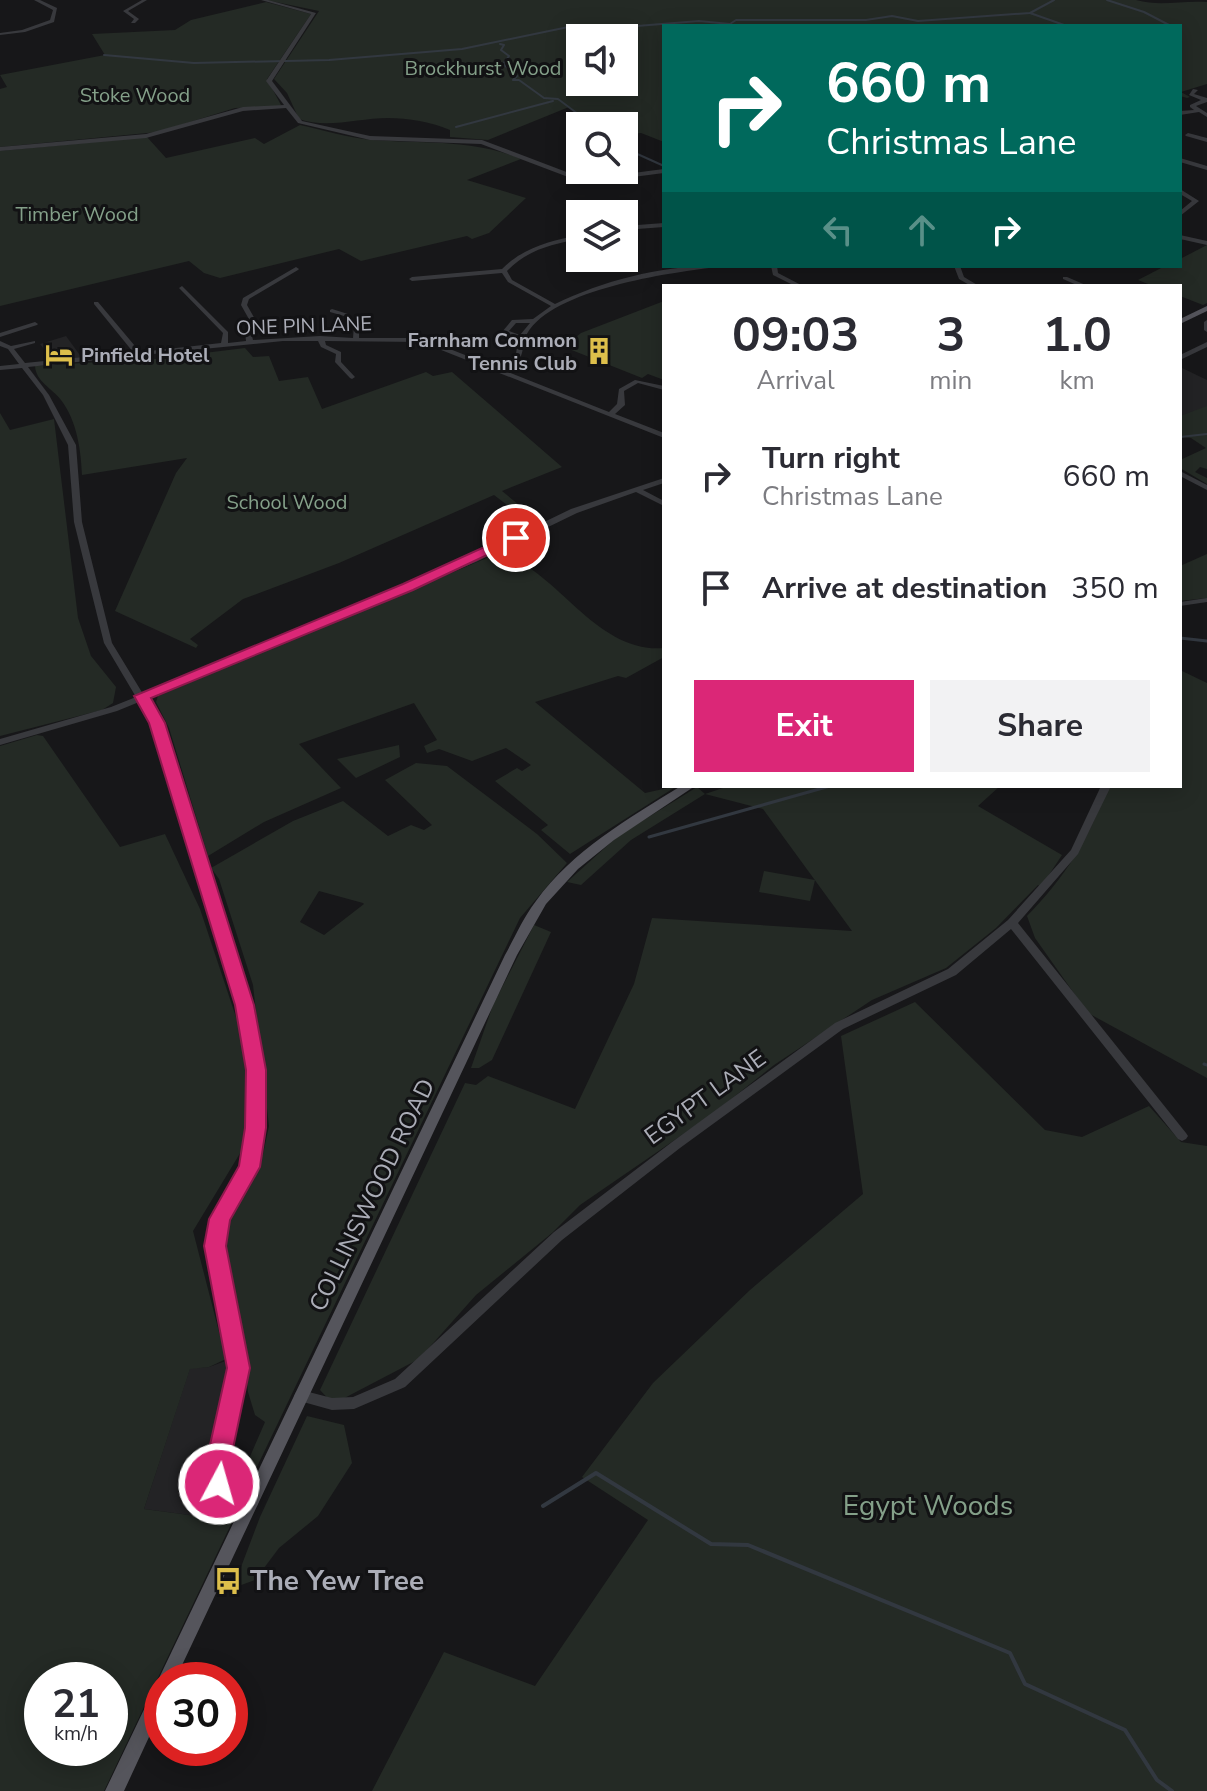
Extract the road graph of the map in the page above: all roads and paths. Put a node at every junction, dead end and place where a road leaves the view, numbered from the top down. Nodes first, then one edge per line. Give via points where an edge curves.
1 (36, 0) edge
2 (145, 0) edge
3 (263, 0) edge
4 (133, 22) dead end
5 (0, 34) edge
6 (1195, 90) dead end
7 (1207, 100) edge
8 (287, 106) junction
9 (1197, 111) junction
10 (1182, 113) edge
11 (1207, 115) edge
12 (1188, 134) dead end
13 (1207, 140) edge
14 (0, 149) edge
15 (1182, 161) edge
16 (1207, 168) edge
17 (662, 171) edge
18 (1182, 192) edge
19 (1182, 212) edge
20 (661, 224) edge
21 (638, 226) edge
22 (1182, 237) edge
23 (566, 240) edge
24 (1207, 243) edge
25 (698, 268) edge
26 (774, 268) edge
27 (958, 268) edge
28 (296, 269) dead end
29 (504, 271) junction
30 (1065, 278) dead end
31 (412, 279) dead end
32 (796, 284) edge
33 (972, 284) edge
34 (1080, 284) edge
35 (182, 288) dead end
36 (96, 303) dead end
37 (555, 306) junction
38 (1206, 309) edge
39 (332, 311) dead end
40 (536, 321) junction
41 (1182, 321) edge
42 (1207, 322) edge
43 (35, 324) dead end
44 (1207, 330) edge
45 (0, 335) edge
46 (320, 338) junction
47 (356, 338) junction
48 (522, 338) junction
49 (33, 342) dead end
50 (250, 342) junction
51 (0, 343) edge
52 (224, 344) junction
53 (1207, 344) edge
54 (10, 348) junction
55 (140, 356) junction
56 (1183, 357) edge
57 (1196, 360) dead end
58 (22, 362) junction
59 (0, 368) edge
60 (500, 369) junction
61 (352, 377) dead end
62 (662, 387) edge
63 (610, 415) junction
64 (662, 435) edge
65 (1182, 474) edge
66 (662, 481) edge
67 (1207, 488) edge
68 (636, 489) junction
69 (662, 503) edge
70 (1207, 600) edge
71 (1182, 604) edge
72 (142, 696) junction
73 (0, 742) edge
74 (686, 788) edge
75 (1105, 788) edge
76 (1012, 923) junction
77 (1182, 1136) dead end
78 (301, 1396) junction
79 (252, 1501) junction
80 (175, 1662) edge
81 (144, 1727) edge
82 (114, 1791) edge

1 - 5 street via 55,9 52,21
2 - 4 street via 125,11 137,19
3 - 8 street via 314,13 269,81
6 - 7 street via 1191,94
7 - 9 street via 1192,106
8 - 14 street via 243,109 146,136
8 - 17 street via 300,122 370,138 482,142 576,178
9 - 10 street
9 - 11 street
12 - 13 street
15 - 16 street
18 - 19 street via 1196,201
20 - 21 street
22 - 24 street
23 - 29 street via 535,248
25 - 37 street via 629,280
26 - 32 street via 775,274
27 - 33 street via 961,278
28 - 50 street via 246,298 253,321
29 - 31 street
29 - 37 street via 510,281
30 - 34 street
35 - 52 street via 226,333
36 - 55 street
37 - 40 street
38 - 41 main road
39 - 47 street via 357,325
40 - 48 street
40 - 48 street via 514,321 505,332
42 - 44 street
43 - 45 street
46 - 47 street, ONE PIN LANE
46 - 50 street, ONE PIN LANE
46 - 61 street via 323,346 339,353 338,362
47 - 60 street, ONE PIN LANE via 437,343
48 - 60 street via 519,355
49 - 54 street
50 - 52 street, ONE PIN LANE
51 - 54 street
52 - 55 street, ONE PIN LANE
53 - 56 street
54 - 58 street
55 - 58 street, ONE PIN LANE
56 - 57 street
58 - 59 street, ONE PIN LANE
58 - 72 street via 72,445 78,522 108,643
60 - 63 street, ONE PIN LANE
62 - 63 street via 637,381 621,390 621,405
63 - 64 street, ONE PIN LANE
65 - 67 street
66 - 68 street
68 - 69 street
68 - 72 street
70 - 71 street
72 - 73 street
72 - 79 street via 157,723 245,1005 256,1070 256,1128 249,1167 220,1219 215,1246 238,1368 216,1472 229,1494
74 - 78 main road, COLLINSWOOD ROAD via 607,839 540,904
75 - 76 street, EGYPT LANE via 1075,852
76 - 77 street
76 - 78 street, EGYPT LANE via 952,972 839,1026 676,1145 558,1236 400,1383 354,1403
78 - 79 main road, COLLINSWOOD ROAD
79 - 80 main road, COLLINSWOOD ROAD
81 - 82 main road

